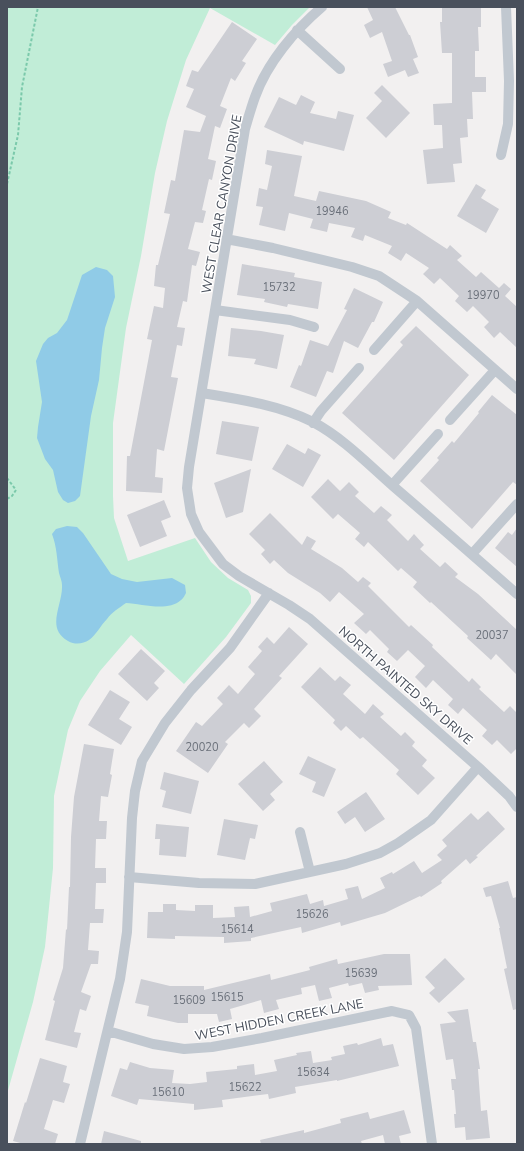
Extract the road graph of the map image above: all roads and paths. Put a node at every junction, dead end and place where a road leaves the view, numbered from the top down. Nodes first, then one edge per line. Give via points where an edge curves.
1 (38, 7) edge
2 (322, 7) edge
3 (506, 7) edge
4 (297, 30) junction
5 (340, 69) dead end
6 (501, 155) dead end
7 (7, 184) edge
8 (226, 239) junction
9 (417, 301) junction
10 (215, 310) junction
11 (314, 327) dead end
12 (374, 350) dead end
13 (359, 368) dead end
14 (495, 370) junction
15 (517, 389) edge
16 (202, 393) junction
17 (450, 420) dead end
18 (313, 423) junction
19 (438, 434) dead end
20 (7, 478) edge
21 (392, 485) junction
22 (7, 499) edge
23 (517, 504) edge
24 (472, 554) junction
25 (269, 593) junction
26 (517, 594) edge
27 (478, 767) junction
28 (517, 807) edge
29 (300, 832) dead end
30 (310, 872) junction
31 (129, 877) junction
32 (108, 1031) junction
33 (80, 1144) edge
34 (432, 1144) edge

1 - 7 path via 22,87 18,135
2 - 4 street, WEST CLEAR CANYON DRIVE
3 - 6 street via 508,124
4 - 5 street
4 - 8 street, WEST CLEAR CANYON DRIVE via 265,75 255,96 244,129
8 - 9 street via 352,267 379,276
8 - 10 street, WEST CLEAR CANYON DRIVE
9 - 12 street
9 - 14 street
10 - 11 street, WEST CLEAR CANYON DRIVE via 290,320
10 - 16 street, WEST CLEAR CANYON DRIVE
13 - 18 street
14 - 15 street
14 - 17 street
16 - 18 street via 251,402 294,414
16 - 25 street, WEST CLEAR CANYON DRIVE via 187,488 191,514 199,532 223,564
18 - 21 street via 362,458
19 - 21 street
20 - 22 path via 16,490
21 - 24 street
23 - 24 street
24 - 26 street
25 - 27 street, NORTH PAINTED SKY DRIVE via 310,619
25 - 31 street via 230,648 165,723 142,761 135,791
27 - 28 street, NORTH PAINTED SKY DRIVE
27 - 30 street via 431,820 398,843 380,853
29 - 30 street
30 - 31 street via 255,884 199,883
31 - 32 street via 124,955
32 - 33 street
32 - 34 street, WEST HIDDEN CREEK LANE via 153,1044 184,1049 262,1038 392,1011 409,1015 416,1028

